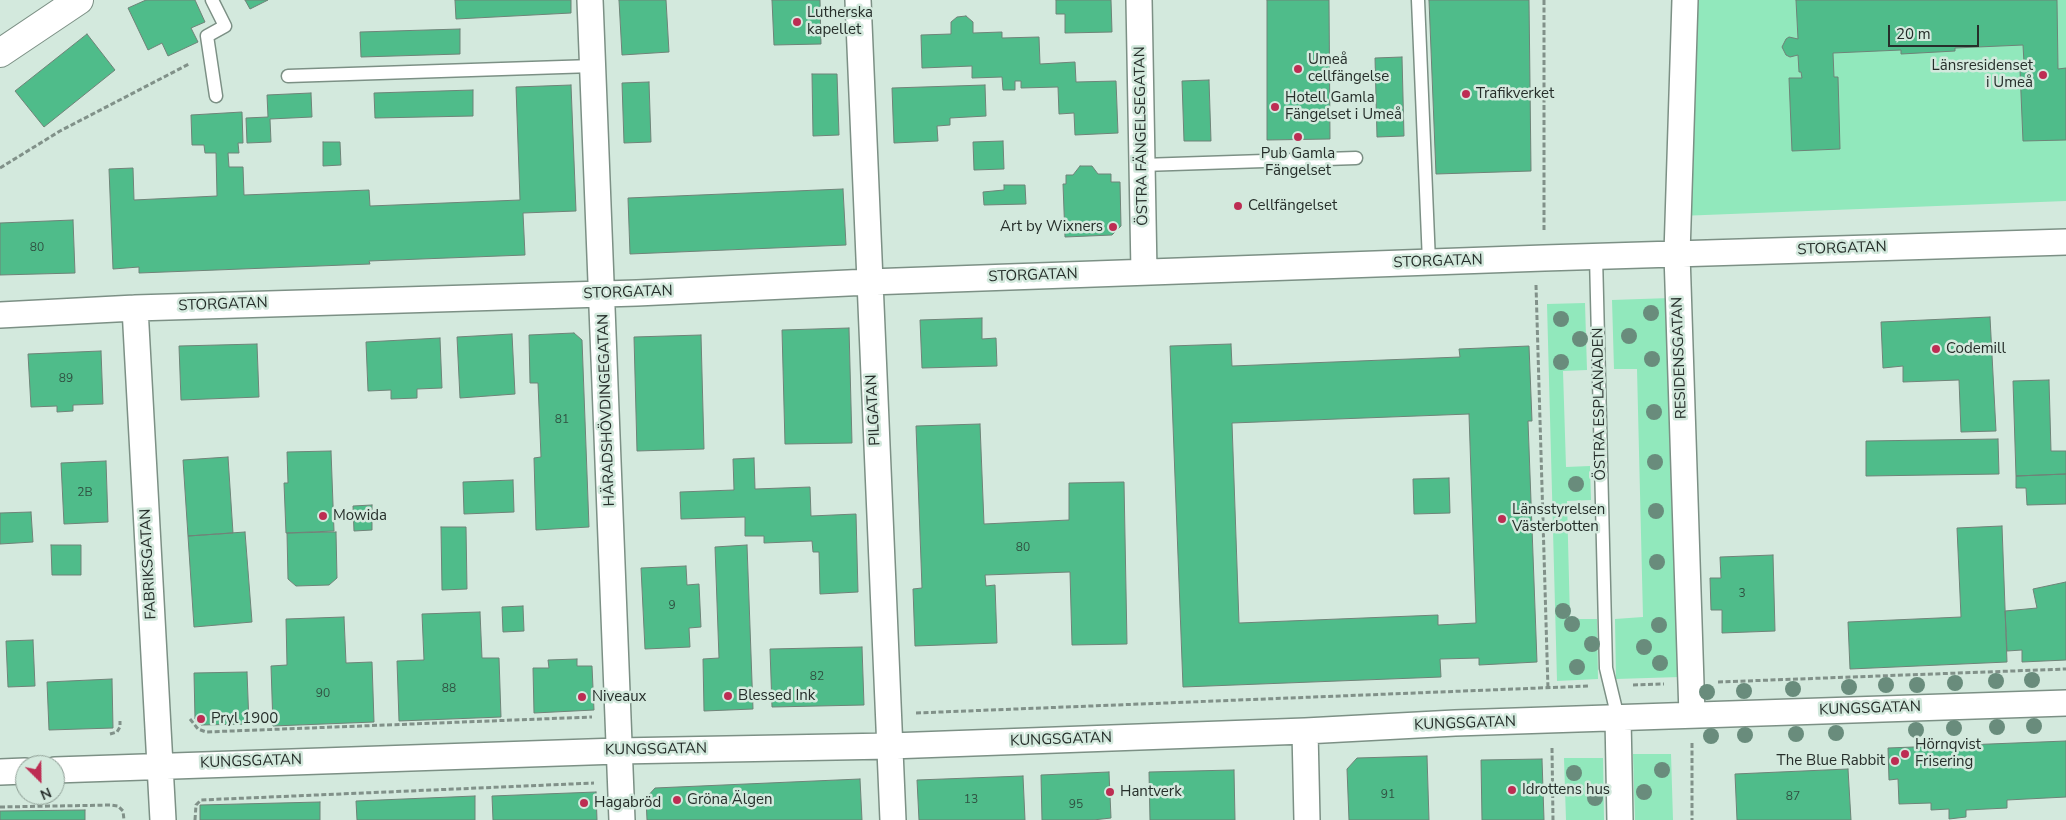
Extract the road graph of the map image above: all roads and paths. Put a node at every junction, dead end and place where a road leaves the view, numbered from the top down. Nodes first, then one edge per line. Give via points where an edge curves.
1 (79, 0) edge
2 (212, 0) edge
3 (590, 0) edge
4 (858, 0) edge
5 (1139, 0) edge
6 (1418, 0) edge
7 (1544, 0) edge
8 (1684, 0) edge
9 (0, 53) edge
10 (210, 54) junction
11 (593, 66) junction
12 (288, 76) dead end
13 (216, 96) dead end
14 (1356, 158) dead end
15 (1142, 165) junction
16 (0, 168) edge
17 (2066, 242) edge
18 (1677, 254) junction
19 (1596, 256) junction
20 (1540, 258) junction
21 (1430, 262) junction
22 (1144, 272) junction
23 (869, 282) junction
24 (603, 294) junction
25 (135, 308) junction
26 (0, 315) edge
27 (2066, 669) edge
28 (1690, 683) junction
29 (1610, 686) junction
30 (1548, 688) junction
31 (1548, 694) dead end
32 (2066, 703) edge
33 (888, 714) junction
34 (1692, 715) junction
35 (617, 716) junction
36 (1618, 718) junction
37 (190, 720) dead end
38 (120, 722) dead end
39 (1305, 731) junction
40 (110, 734) dead end
41 (1552, 744) dead end
42 (890, 746) junction
43 (618, 751) junction
44 (160, 766) junction
45 (65, 770) edge
46 (15, 771) edge
47 (0, 772) edge
48 (597, 783) dead end
49 (0, 807) edge
50 (124, 820) edge
51 (163, 820) edge
52 (195, 820) edge
53 (622, 820) edge
54 (893, 820) edge
55 (1307, 820) edge
56 (1553, 820) edge
57 (1620, 820) edge
58 (1692, 820) edge

1 - 9 street
2 - 10 lane via 225,26 207,36
3 - 11 street, HÄRADSHÖVDINGEGATAN
4 - 23 street, PILGATAN
5 - 15 street, ÖSTRA FÄNGELSEGATAN
6 - 21 lane
7 - 20 path
8 - 18 street, RESIDENSGATAN
10 - 13 lane
10 - 16 path via 60,131
11 - 12 lane
11 - 24 street, HÄRADSHÖVDINGEGATAN
14 - 15 lane
15 - 22 street, ÖSTRA FÄNGELSEGATAN
17 - 18 street, STORGATAN
18 - 19 street, STORGATAN
18 - 28 street, RESIDENSGATAN
19 - 20 street, STORGATAN
19 - 29 lane, ÖSTRA ESPLANADEN via 1606,668
20 - 21 street, STORGATAN
20 - 30 path
21 - 22 street, STORGATAN
22 - 23 street, STORGATAN
23 - 24 street, STORGATAN
23 - 33 street, PILGATAN
24 - 25 street, STORGATAN
24 - 35 street, HÄRADSHÖVDINGEGATAN
25 - 26 street, STORGATAN
25 - 44 street, FABRIKSGATAN
27 - 28 path
28 - 29 path
28 - 34 street, RESIDENSGATAN
29 - 30 path
29 - 36 lane, ÖSTRA ESPLANADEN
30 - 31 path
30 - 33 path
32 - 34 street, KUNGSGATAN
33 - 42 street, PILGATAN
34 - 36 street, KUNGSGATAN
34 - 58 path
35 - 37 path via 206,732
35 - 43 street, HÄRADSHÖVDINGEGATAN
36 - 39 street, KUNGSGATAN
36 - 57 street, ÖSTRA ESPLANADEN
38 - 40 path via 117,732
39 - 42 street, KUNGSGATAN
39 - 55 street
41 - 56 path
42 - 43 street, KUNGSGATAN
42 - 54 street, PILGATAN
43 - 44 street, KUNGSGATAN
43 - 53 street, HÄRADSHÖVDINGEGATAN
44 - 45 street, KUNGSGATAN
44 - 51 street, FABRIKSGATAN
46 - 47 street
48 - 52 path via 201,800 196,805
49 - 50 path via 111,805 123,811

